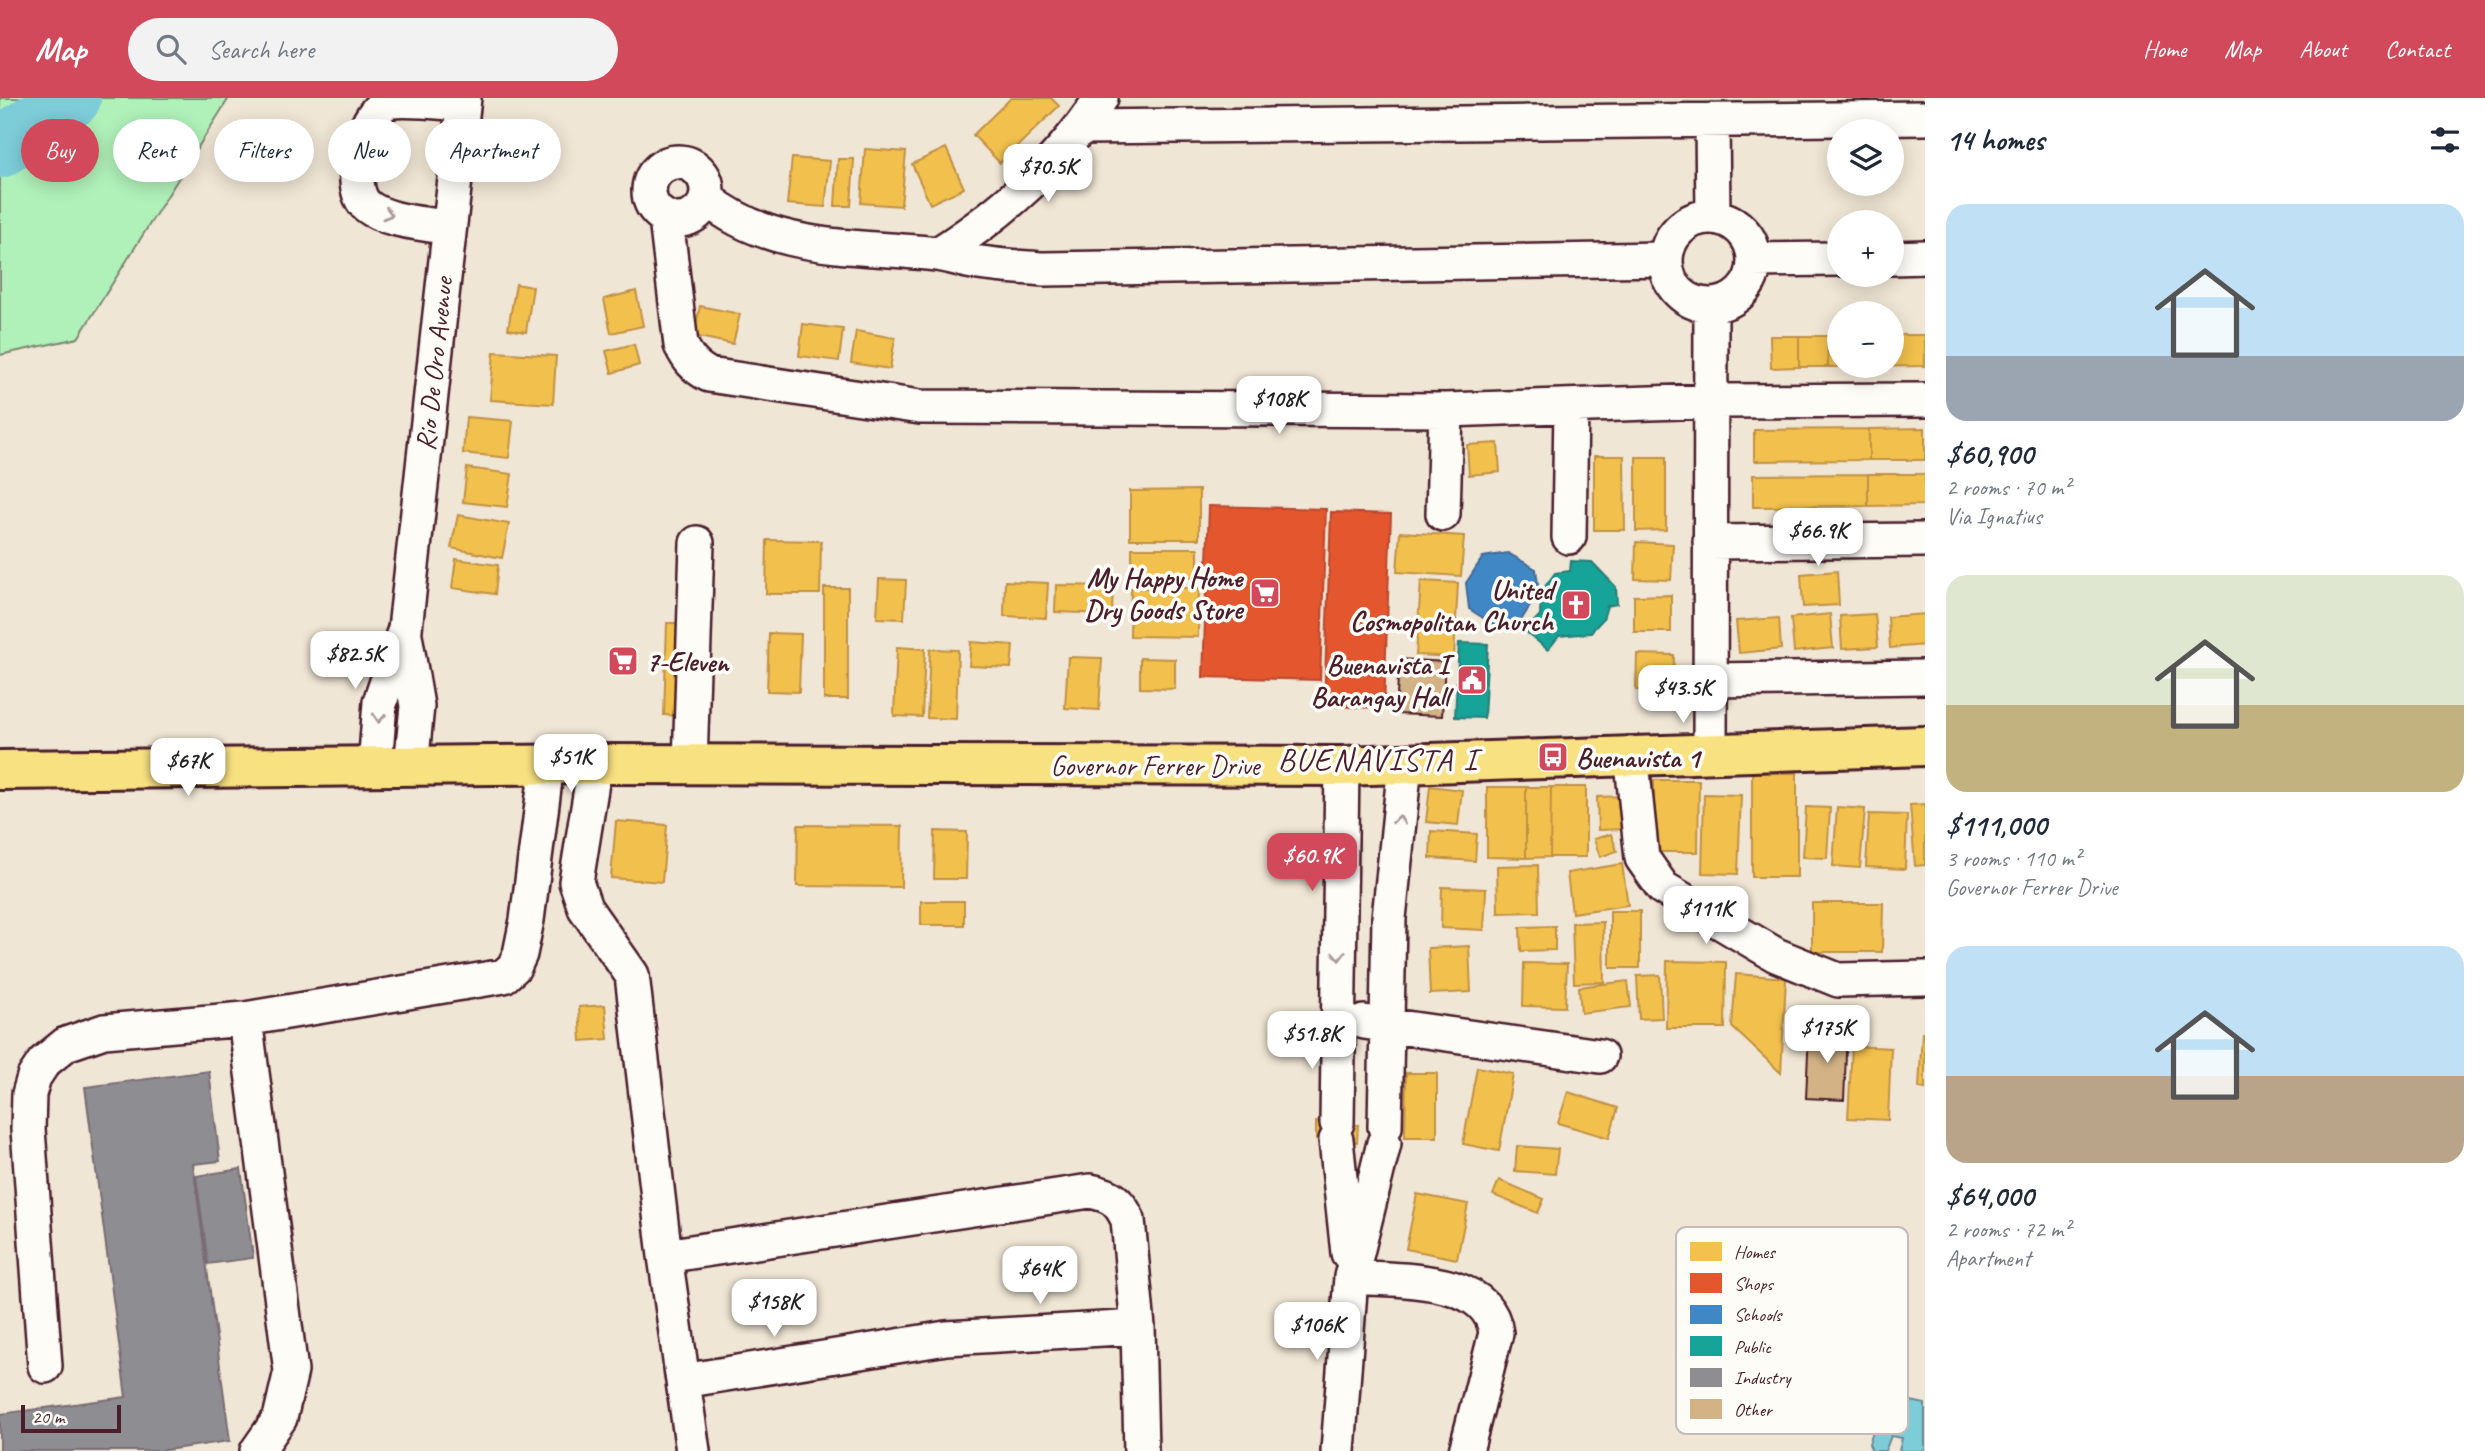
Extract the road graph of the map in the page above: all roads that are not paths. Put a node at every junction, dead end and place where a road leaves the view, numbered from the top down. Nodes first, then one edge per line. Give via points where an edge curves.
1 (1101, 98) edge
2 (464, 101) edge
3 (1925, 118) edge
4 (1712, 120) junction
5 (1082, 127) junction
6 (706, 198) junction
7 (1713, 217) junction
8 (666, 219) junction
9 (449, 228) junction
10 (939, 254) junction
11 (1925, 257) edge
12 (1904, 258) edge
13 (1665, 259) junction
14 (1827, 259) edge
15 (1755, 260) junction
16 (1711, 306) junction
17 (1925, 400) edge
18 (1710, 401) junction
19 (1571, 406) junction
20 (1446, 410) junction
21 (1443, 514) dead end
22 (1569, 537) dead end
23 (1925, 540) edge
24 (1710, 542) junction
25 (697, 543) dead end
26 (1925, 677) edge
27 (1710, 680) junction
28 (1925, 746) edge
29 (1710, 751) junction
30 (1631, 753) junction
31 (595, 764) junction
32 (1405, 764) junction
33 (547, 765) junction
34 (690, 765) junction
35 (1342, 766) junction
36 (393, 767) junction
37 (0, 769) edge
38 (1338, 917) junction
39 (1389, 918) junction
40 (1925, 978) edge
41 (245, 1019) junction
42 (1340, 1021) junction
43 (1385, 1023) junction
44 (1600, 1056) dead end
45 (665, 1256) junction
46 (1351, 1276) junction
47 (1138, 1328) junction
48 (45, 1366) dead end
49 (683, 1381) junction
50 (257, 1451) edge
51 (692, 1451) edge
52 (1137, 1451) edge
53 (1338, 1451) edge
54 (1466, 1451) edge

1 - 5 street
2 - 9 street, Rio De Oro Avenue
2 -> 9 street via 391,100 377,108 364,129 358,154 360,197 368,206 383,214
3 - 4 street
4 - 5 street
4 - 7 street
5 - 10 street via 1024,190
6 - 8 street via 691,217
6 - 8 street via 700,173 677,162 665,165 649,186 656,211
6 - 10 street via 734,219 787,239
7 - 13 street via 1690,221 1681,228
7 - 15 street via 1737,226 1746,235
8 - 20 street via 681,345 688,359 709,375 920,407
9 - 36 street, Rio De Oro Avenue via 405,629 380,702
10 - 13 street via 1044,269
11 - 12 street
13 - 16 street via 1678,293
14 - 15 street
15 - 16 street via 1742,292 1733,300
16 - 18 street
17 - 18 street
18 - 19 street
18 - 24 street
19 - 20 street
19 - 22 street
20 - 21 street
23 - 24 street
24 - 27 street
25 - 34 street
26 - 27 street
27 - 29 street
28 - 29 main road, Governor Ferrer Drive
29 - 30 main road, Governor Ferrer Drive
30 - 32 main road, Governor Ferrer Drive
30 - 40 street via 1642,858 1663,888 1776,955 1838,980
31 - 33 main road, Governor Ferrer Drive
31 - 34 main road, Governor Ferrer Drive
31 - 45 street via 576,882 585,908 632,975
32 - 35 main road, Governor Ferrer Drive
39 -> 32 street
33 - 36 main road
33 - 41 street via 524,931 514,967 504,976
34 - 35 main road, Governor Ferrer Drive
35 - 38 street
36 - 37 main road
38 - 39 street
38 -> 42 street
39 - 43 street
41 - 48 street via 104,1031 66,1044 34,1077 28,1129
41 - 50 street via 291,1371 280,1418
42 - 43 street
42 - 46 street via 1337,1132
43 - 44 street
43 - 46 street via 1385,1135
45 - 47 street via 1090,1191 1115,1199 1128,1220
45 - 49 street
46 - 53 street
46 - 54 street via 1453,1287 1473,1295 1494,1317 1496,1333
47 - 49 street via 946,1338
47 - 52 street
49 - 51 street

